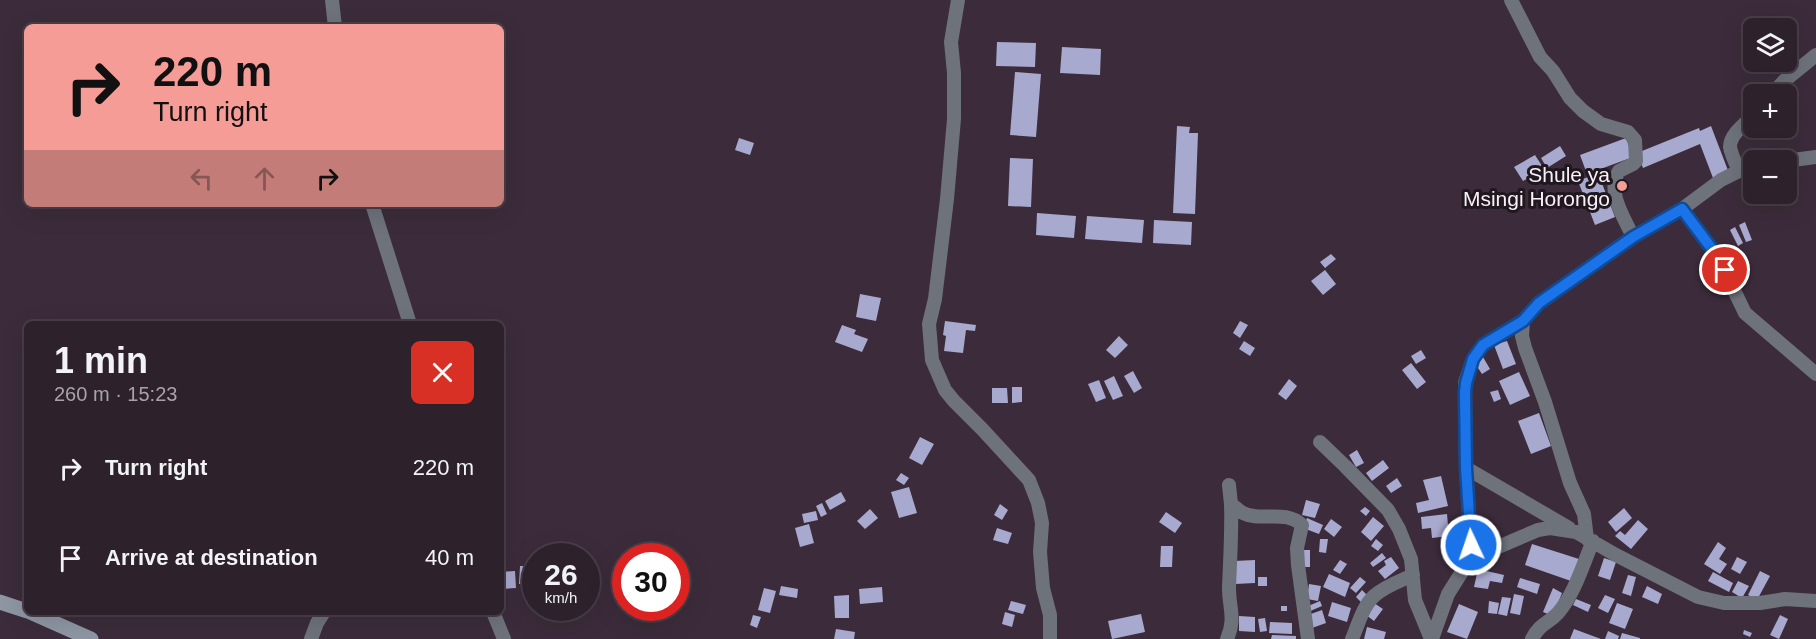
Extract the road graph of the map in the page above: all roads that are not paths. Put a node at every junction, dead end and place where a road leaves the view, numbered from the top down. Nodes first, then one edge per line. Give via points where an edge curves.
1 (332, 0) edge
2 (958, 0) edge
3 (1511, 0) edge
4 (335, 24) edge
5 (1816, 55) edge
6 (1781, 84) edge
7 (1743, 126) edge
8 (1816, 157) edge
9 (1797, 160) edge
10 (1743, 170) edge
11 (1739, 171) junction
12 (373, 207) edge
13 (1682, 209) junction
14 (1633, 237) junction
15 (409, 321) edge
16 (1523, 321) junction
17 (1816, 374) edge
18 (1320, 442) dead end
19 (1466, 468) junction
20 (1229, 485) dead end
21 (1232, 504) junction
22 (1585, 537) junction
23 (1470, 559) junction
24 (1413, 575) junction
25 (1816, 601) edge
26 (0, 602) edge
27 (24, 611) edge
28 (35, 615) edge
29 (322, 615) edge
30 (494, 615) edge
31 (91, 639) edge
32 (311, 639) edge
33 (504, 639) edge
34 (1050, 639) edge
35 (1227, 639) edge
36 (1308, 639) edge
37 (1352, 639) edge
38 (1431, 639) edge
39 (1532, 639) edge

1 - 4 street
2 - 34 street via 951,42 954,119 947,199 929,324 932,360 945,390 1029,480 1042,523 1040,552
3 - 14 street via 1540,57 1570,98 1600,124 1629,132 1635,140 1636,161 1619,171 1614,184
5 - 6 street
7 - 11 street via 1730,144
8 - 9 street
10 - 11 street
11 - 13 street
12 - 15 street
13 - 14 street
13 - 17 street via 1718,257 1745,313
14 - 16 street via 1539,303
16 - 19 street via 1483,345 1473,359 1465,392
16 - 22 street via 1525,348 1584,514
18 - 24 street via 1388,510 1410,553
19 - 22 street
19 - 23 street
20 - 21 street
21 - 35 street via 1229,594 1233,614
21 - 36 street via 1245,514 1285,517 1302,525 1297,548
22 - 23 street via 1550,528 1538,530
22 - 25 street via 1698,597 1724,603
22 - 39 street via 1576,581 1558,613 1538,628
23 - 38 street via 1448,594
24 - 37 street via 1375,595
24 - 38 street via 1416,600
26 - 27 street
28 - 31 street
29 - 32 street
30 - 33 street

